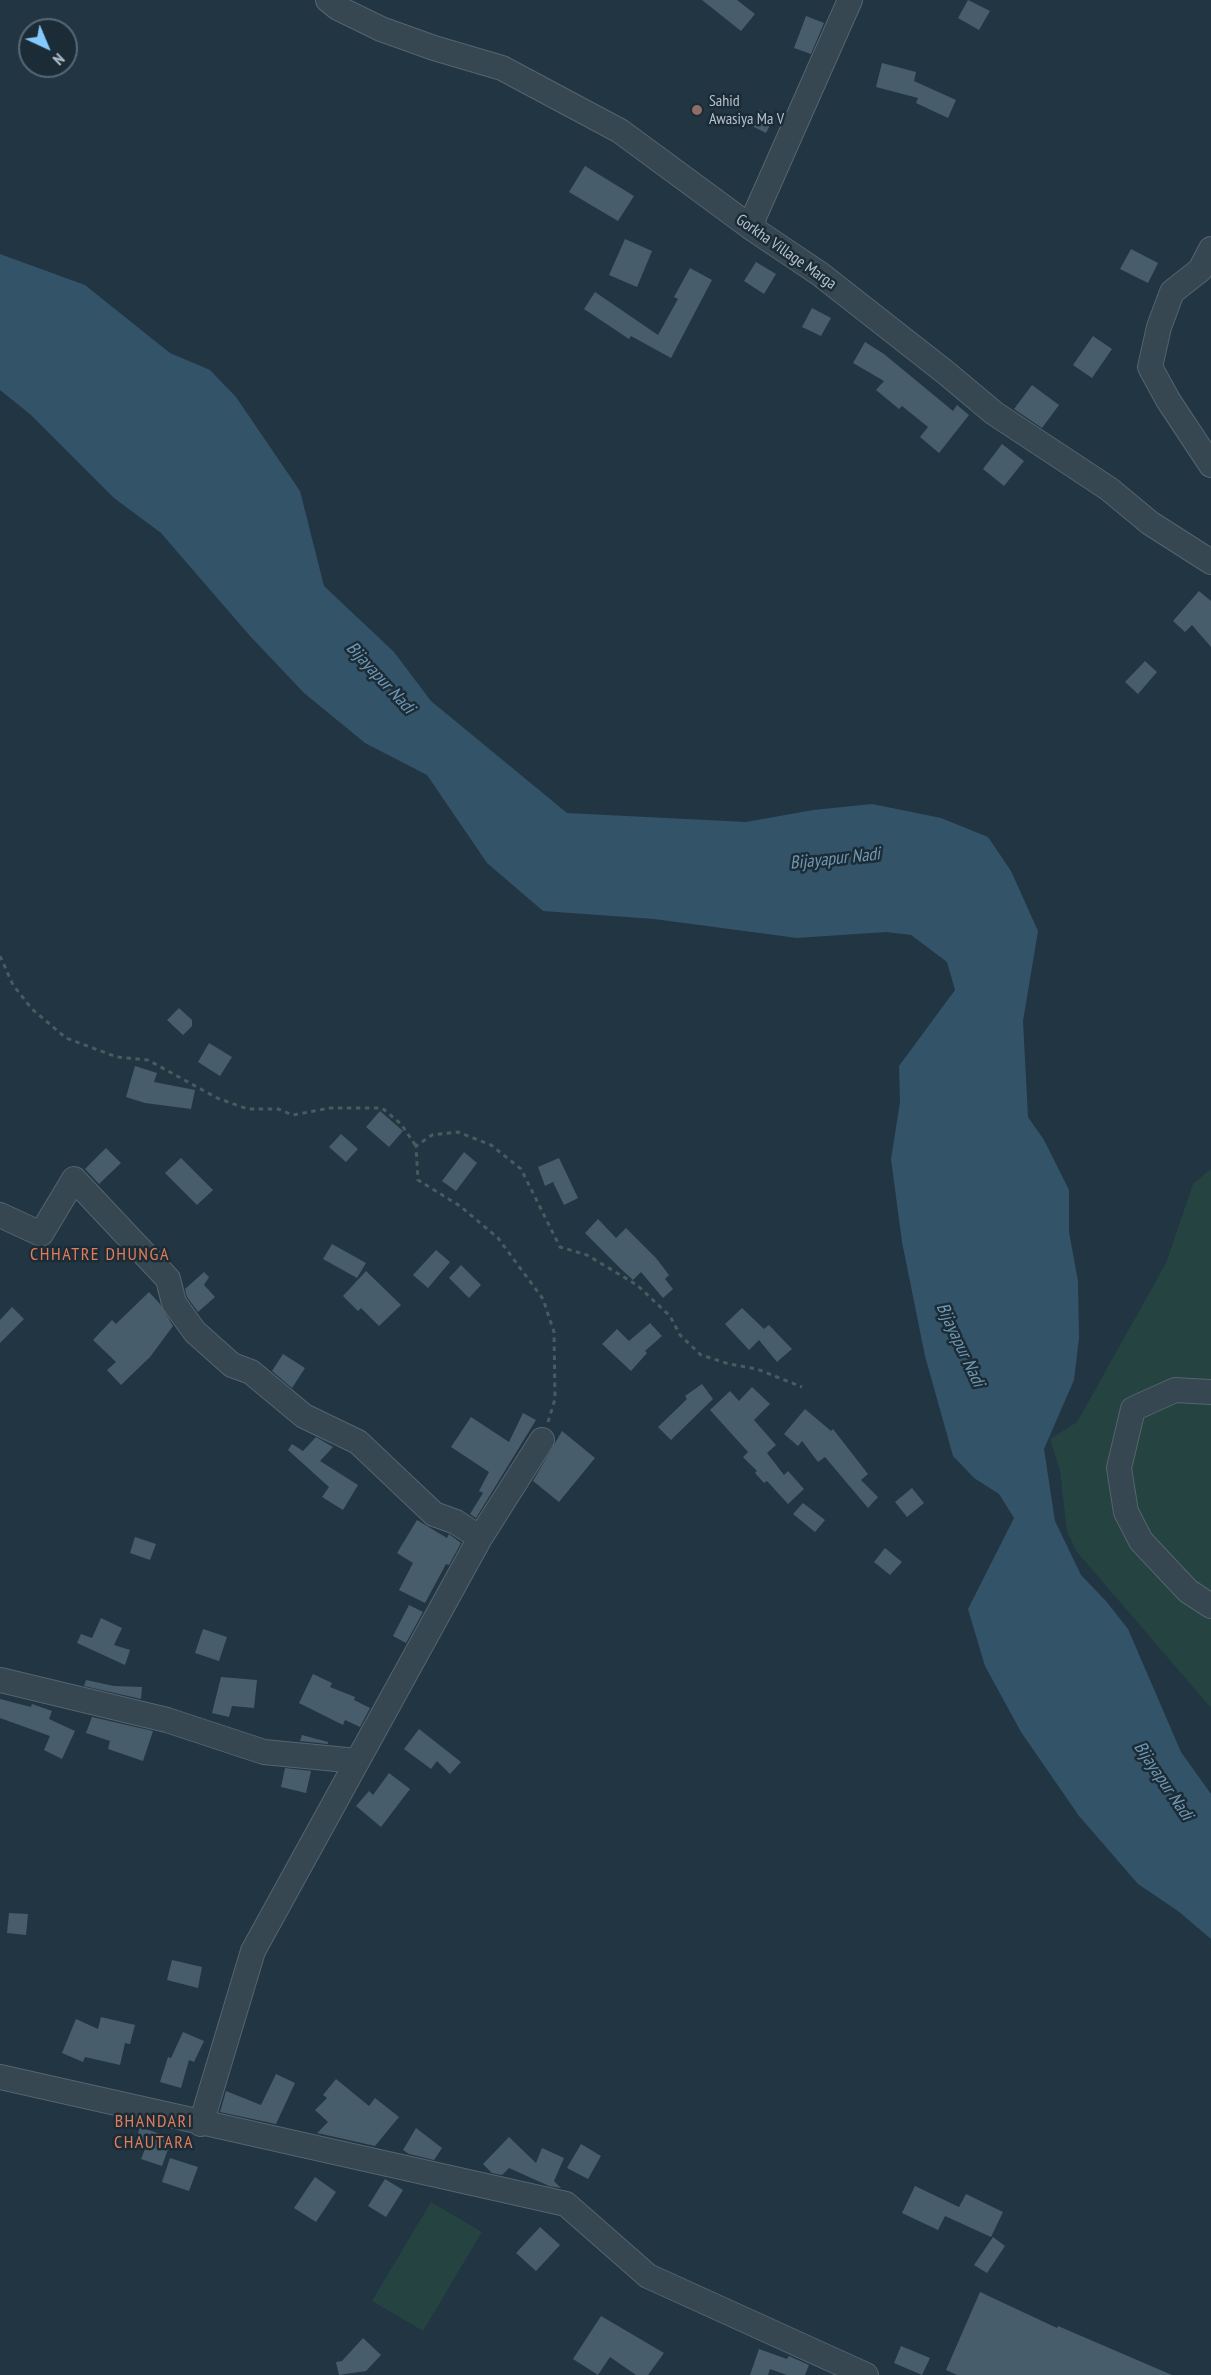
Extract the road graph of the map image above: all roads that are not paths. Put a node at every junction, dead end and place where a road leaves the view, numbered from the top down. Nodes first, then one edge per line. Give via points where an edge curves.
1 (328, 0) edge
2 (850, 0) edge
3 (753, 229) junction
4 (1211, 249) edge
5 (1211, 465) edge
6 (1211, 562) edge
7 (0, 1215) edge
8 (1211, 1392) edge
9 (542, 1440) road end
10 (480, 1538) junction
11 (1211, 1606) edge
12 (0, 1680) edge
13 (357, 1761) junction
14 (0, 2077) edge
15 (201, 2124) junction
16 (866, 2375) edge

1 - 3 street, Gorkha Village Marga via 381,29 502,68 565,100 620,131
2 - 3 street via 754,217
3 - 6 street, Gorkha Village Marga via 820,274 994,413
4 - 5 street via 1200,270 1172,292 1150,367
7 - 10 street via 41,1234 74,1179 168,1279 174,1303 195,1332 232,1365 251,1372 304,1416 358,1442 434,1514 456,1522
8 - 11 street via 1175,1390 1133,1409 1119,1468 1126,1512 1141,1541 1188,1591
9 - 10 street
10 - 13 street
12 - 13 street via 167,1720 264,1752
13 - 15 street via 253,1951
14 - 15 street
15 - 16 street via 566,2204 648,2276

